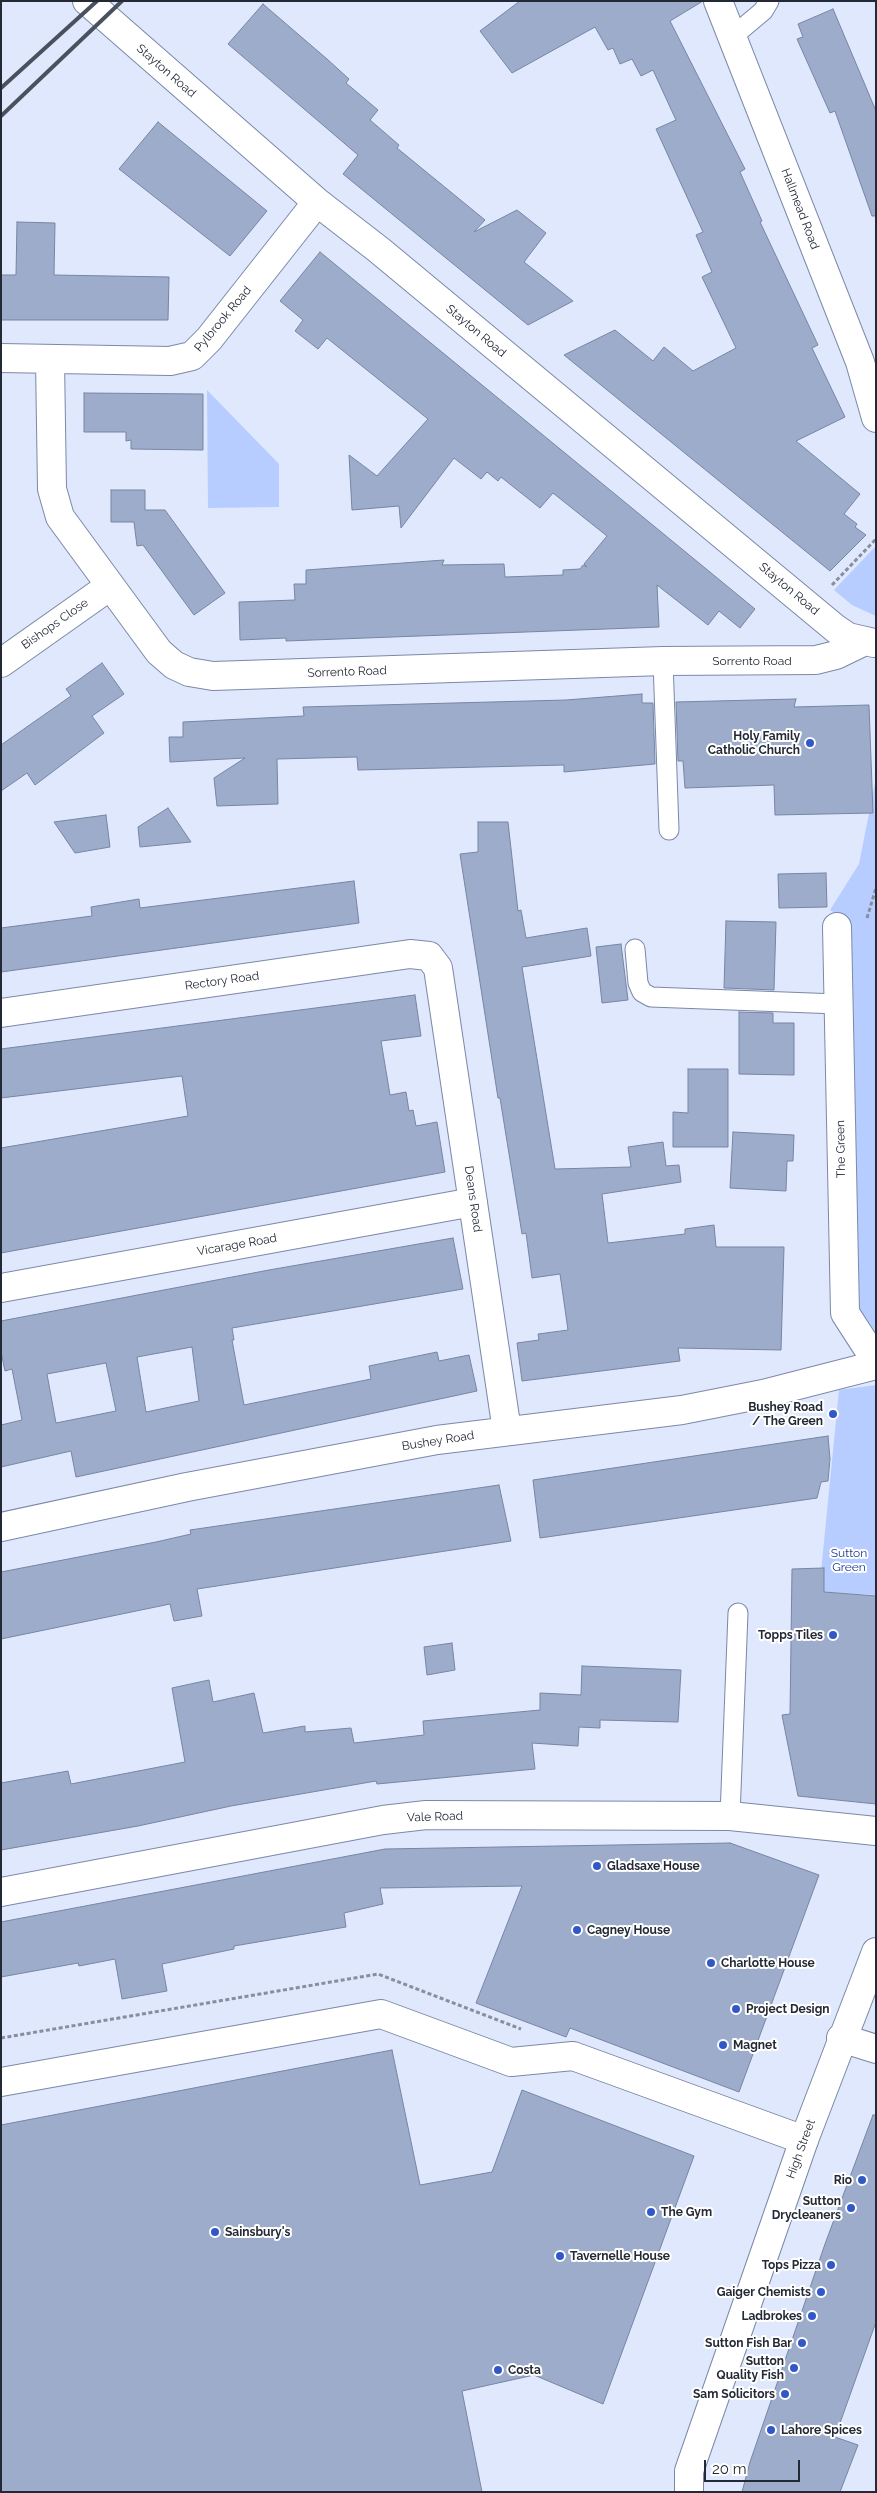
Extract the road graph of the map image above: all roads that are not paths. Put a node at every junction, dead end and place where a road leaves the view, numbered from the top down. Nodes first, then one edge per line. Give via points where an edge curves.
1 (88, 1) edge
2 (718, 1) edge
3 (769, 1) edge
4 (732, 36) junction
5 (317, 202) junction
6 (1, 358) edge
7 (50, 360) junction
8 (876, 418) edge
9 (110, 586) junction
10 (870, 642) edge
11 (663, 661) junction
12 (1, 663) edge
13 (669, 830) dead end
14 (837, 928) dead end
15 (635, 949) dead end
16 (438, 968) joint
17 (838, 1004) junction
18 (1, 1012) edge
19 (473, 1202) junction
20 (1, 1288) edge
21 (876, 1361) edge
22 (876, 1365) edge
23 (507, 1430) junction
24 (1, 1527) edge
25 (738, 1612) dead end
26 (730, 1816) junction
27 (876, 1830) edge
28 (1, 1892) edge
29 (876, 1952) edge
30 (841, 2038) junction
31 (876, 2049) edge
32 (1, 2082) edge
33 (804, 2140) junction
34 (689, 2481) edge
35 (669, 2492) edge

1 - 5 street, Stayton Road
2 - 4 street, Hallmead Road
3 - 4 lane via 764,10
4 - 8 street, Hallmead Road via 860,362
5 - 7 street, Pylbrook Road via 192,356 170,361
5 - 10 street, Stayton Road via 811,608 848,637
6 - 7 street, Pylbrook Road
7 - 9 street, Sorrento Road via 52,489 60,518
9 - 11 street, Sorrento Road via 159,652 189,672 213,676
9 - 12 street, Bishops Close
10 - 11 street, Sorrento Road via 816,660
11 - 13 lane
14 - 17 street, The Green
15 - 17 lane via 638,983 642,992 651,997
16 - 18 street, Rectory Road via 429,956 410,954
16 - 19 street, Deans Road
17 - 21 street, The Green via 845,1313
19 - 20 street, Vicarage Road
19 - 23 street, Deans Road
22 - 23 street, Bushey Road via 763,1394 682,1410
23 - 24 street, Bushey Road via 187,1487
25 - 26 lane
26 - 27 street, Vale Road
26 - 28 street, Vale Road via 426,1815 383,1820
29 - 30 street, High Street
30 - 31 street
30 - 33 street, High Street
32 - 33 street via 381,2014 511,2062 573,2056
33 - 34 street, High Street
34 - 35 street

